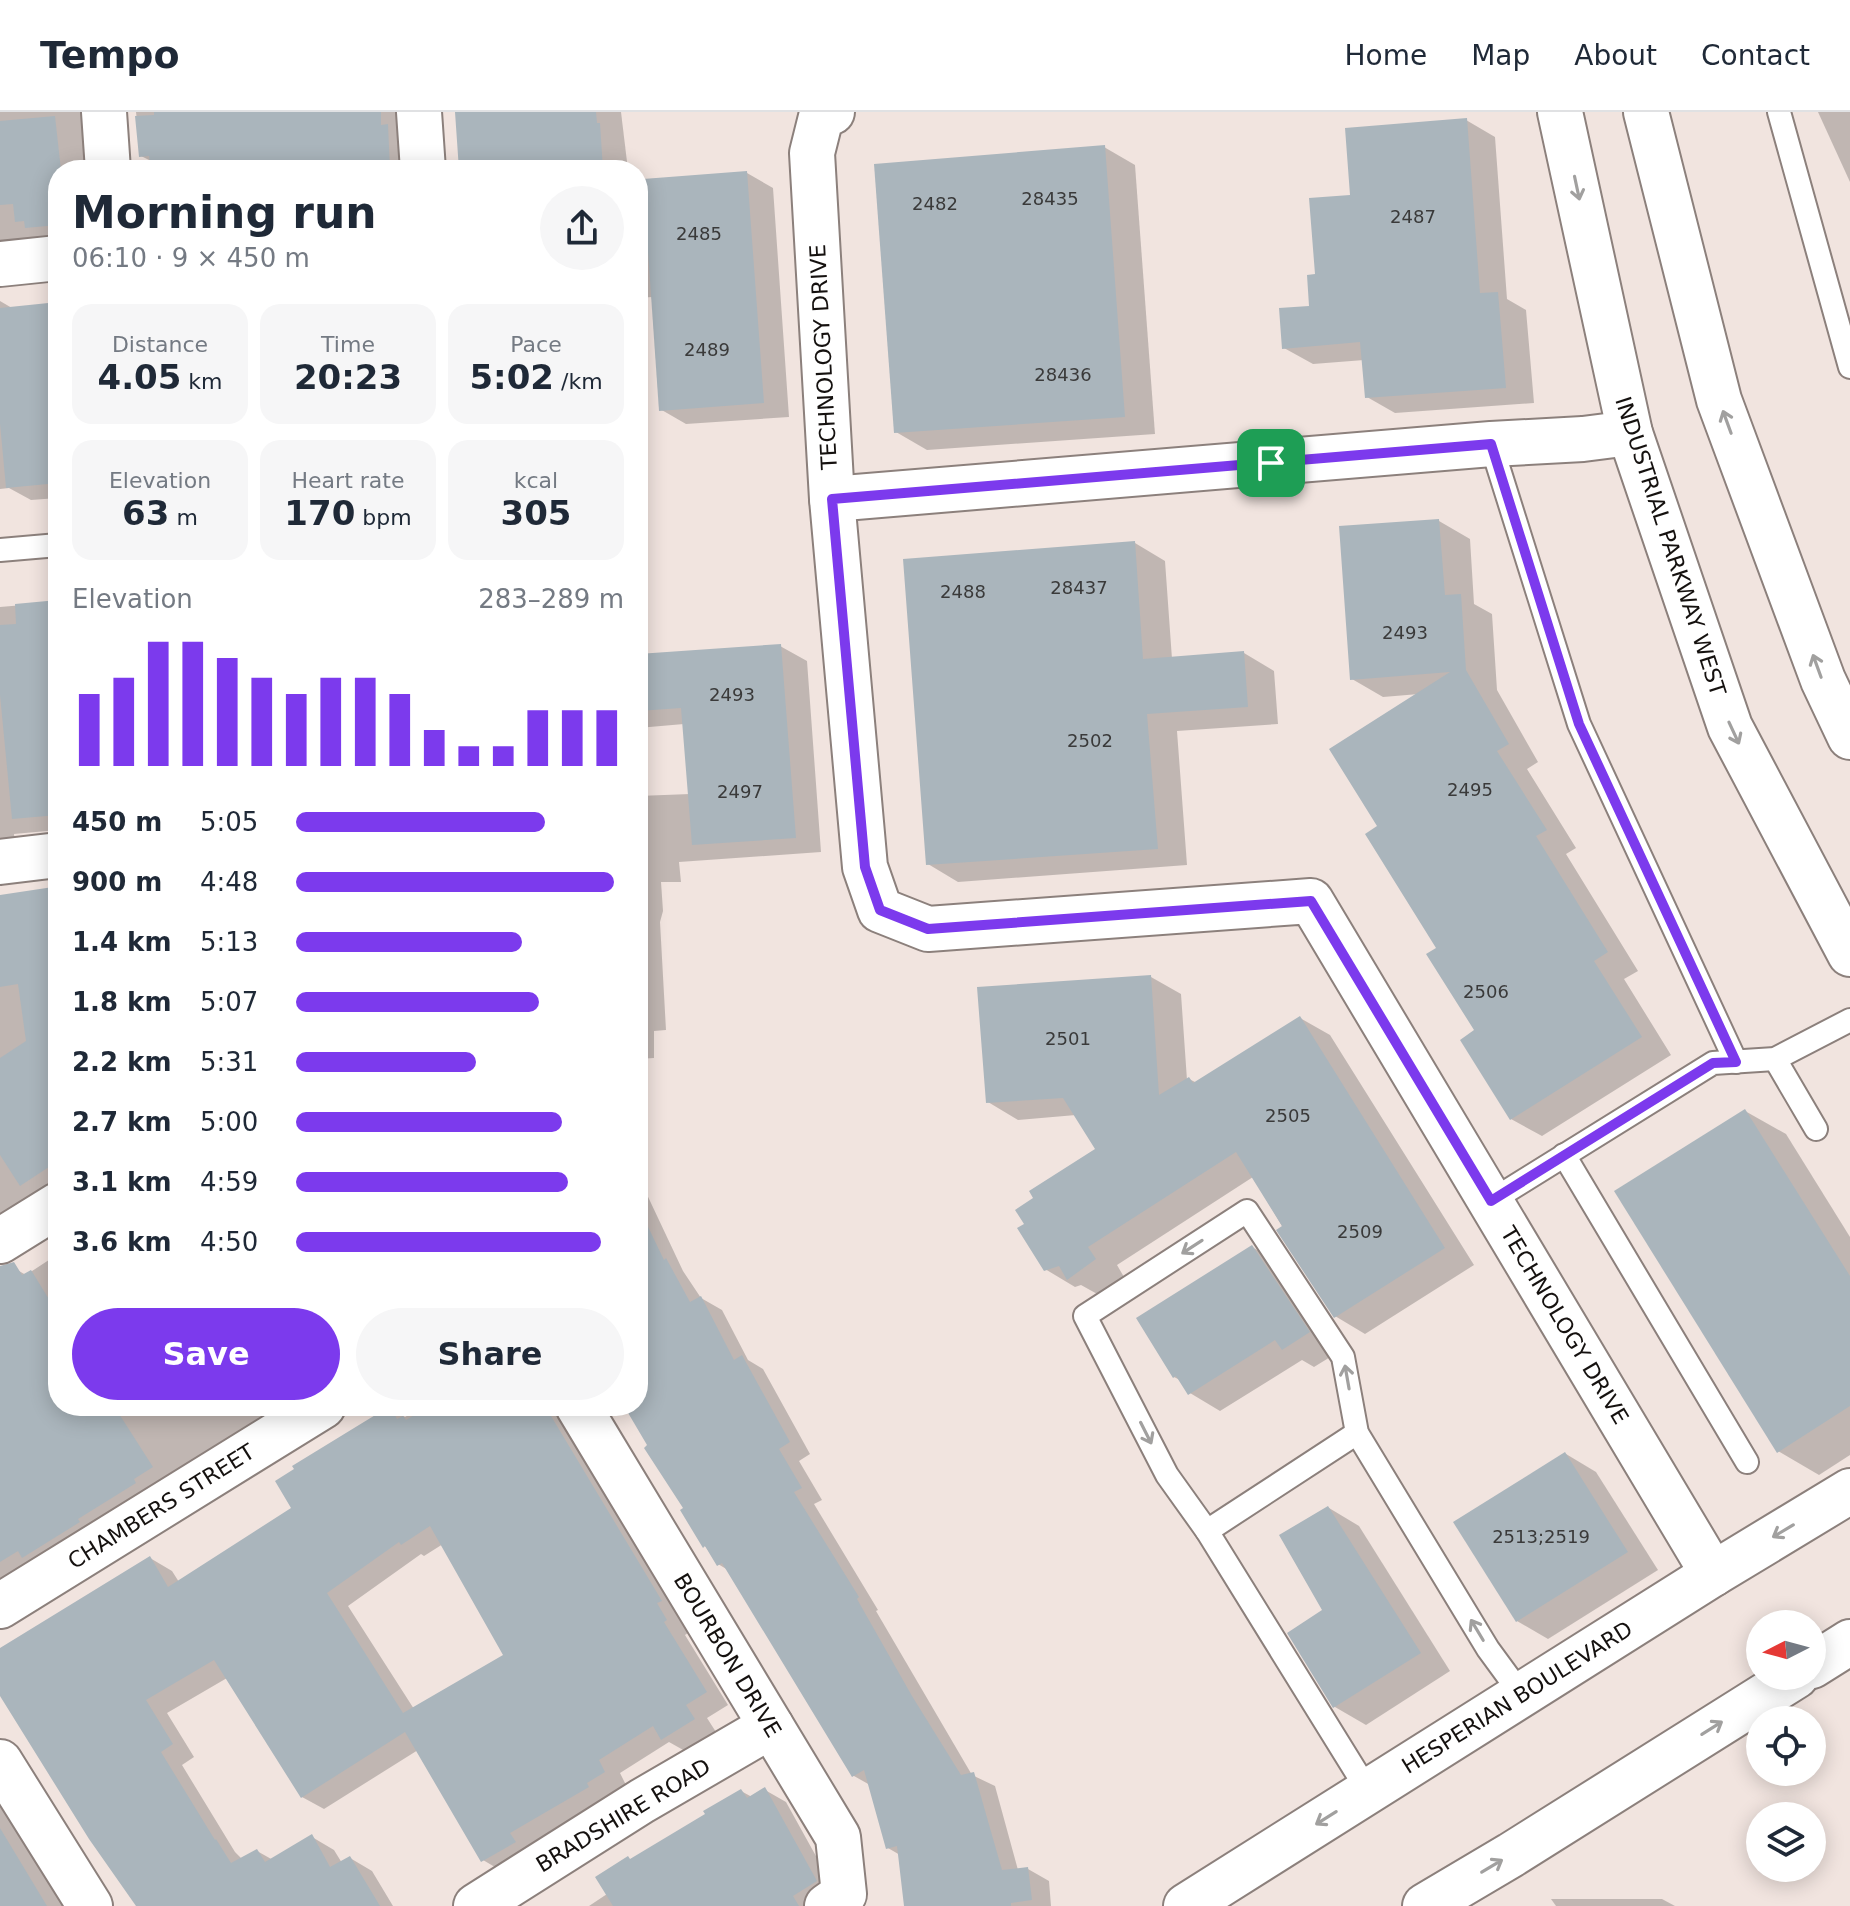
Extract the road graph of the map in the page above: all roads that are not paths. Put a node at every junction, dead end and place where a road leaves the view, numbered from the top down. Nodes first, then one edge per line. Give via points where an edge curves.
1 (104, 112) edge
2 (419, 112) edge
3 (1560, 112) edge
4 (1646, 112) edge
5 (1779, 112) edge
6 (827, 115) edge
7 (107, 160) edge
8 (422, 160) edge
9 (48, 259) edge
10 (0, 264) edge
11 (1850, 367) edge
12 (1630, 433) junction
13 (1491, 444) junction
14 (832, 499) junction
15 (48, 546) edge
16 (0, 550) edge
17 (1850, 737) edge
18 (48, 856) edge
19 (0, 862) edge
20 (1850, 954) edge
21 (1850, 1020) edge
22 (1775, 1059) junction
23 (1736, 1062) junction
24 (1816, 1129) dead end
25 (1564, 1155) junction
26 (1491, 1201) junction
27 (48, 1211) edge
28 (0, 1241) edge
29 (307, 1416) edge
30 (584, 1416) edge
31 (1357, 1433) junction
32 (1747, 1462) dead end
33 (1850, 1491) edge
34 (1207, 1531) junction
35 (1713, 1574) junction
36 (0, 1606) edge
37 (1850, 1642) edge
38 (1826, 1657) edge
39 (1774, 1690) edge
40 (1521, 1694) junction
41 (771, 1726) junction
42 (0, 1762) edge
43 (1368, 1791) junction
44 (478, 1905) edge
45 (90, 1906) edge
46 (827, 1906) edge
47 (1186, 1906) edge
48 (1425, 1906) edge

1 - 7 street
2 - 8 street
3 -> 12 street, INDUSTRIAL PARKWAY WEST
17 -> 4 street via 1823,680 1719,400
5 - 11 lane
6 - 14 street, TECHNOLOGY DRIVE via 812,153
9 - 10 street
12 - 13 street
12 -> 20 street, INDUSTRIAL PARKWAY WEST via 1730,727
13 - 14 street
13 - 23 lane via 1579,724
14 - 26 street, TECHNOLOGY DRIVE via 865,867 880,910 928,929 1311,901
15 - 16 lane
18 - 19 street
21 - 22 lane
22 - 23 lane
22 - 24 lane
23 - 25 lane via 1713,1063
25 - 26 lane
25 - 32 lane
26 - 35 street, TECHNOLOGY DRIVE
27 - 28 street
29 - 36 street, CHAMBERS STREET
30 - 41 street, BOURBON DRIVE
31 - 34 lane
31 -> 34 lane via 1343,1357 1247,1211 1085,1316 1167,1475
40 -> 31 lane via 1488,1649
33 -> 35 street, HESPERIAN BOULEVARD
34 - 43 lane
35 - 40 street, HESPERIAN BOULEVARD
37 - 38 street
48 -> 39 street
40 - 43 street, HESPERIAN BOULEVARD
41 - 44 street, BRADSHIRE ROAD
41 - 46 street, BOURBON DRIVE via 838,1837 844,1894
42 - 45 street
43 -> 47 street, HESPERIAN BOULEVARD

